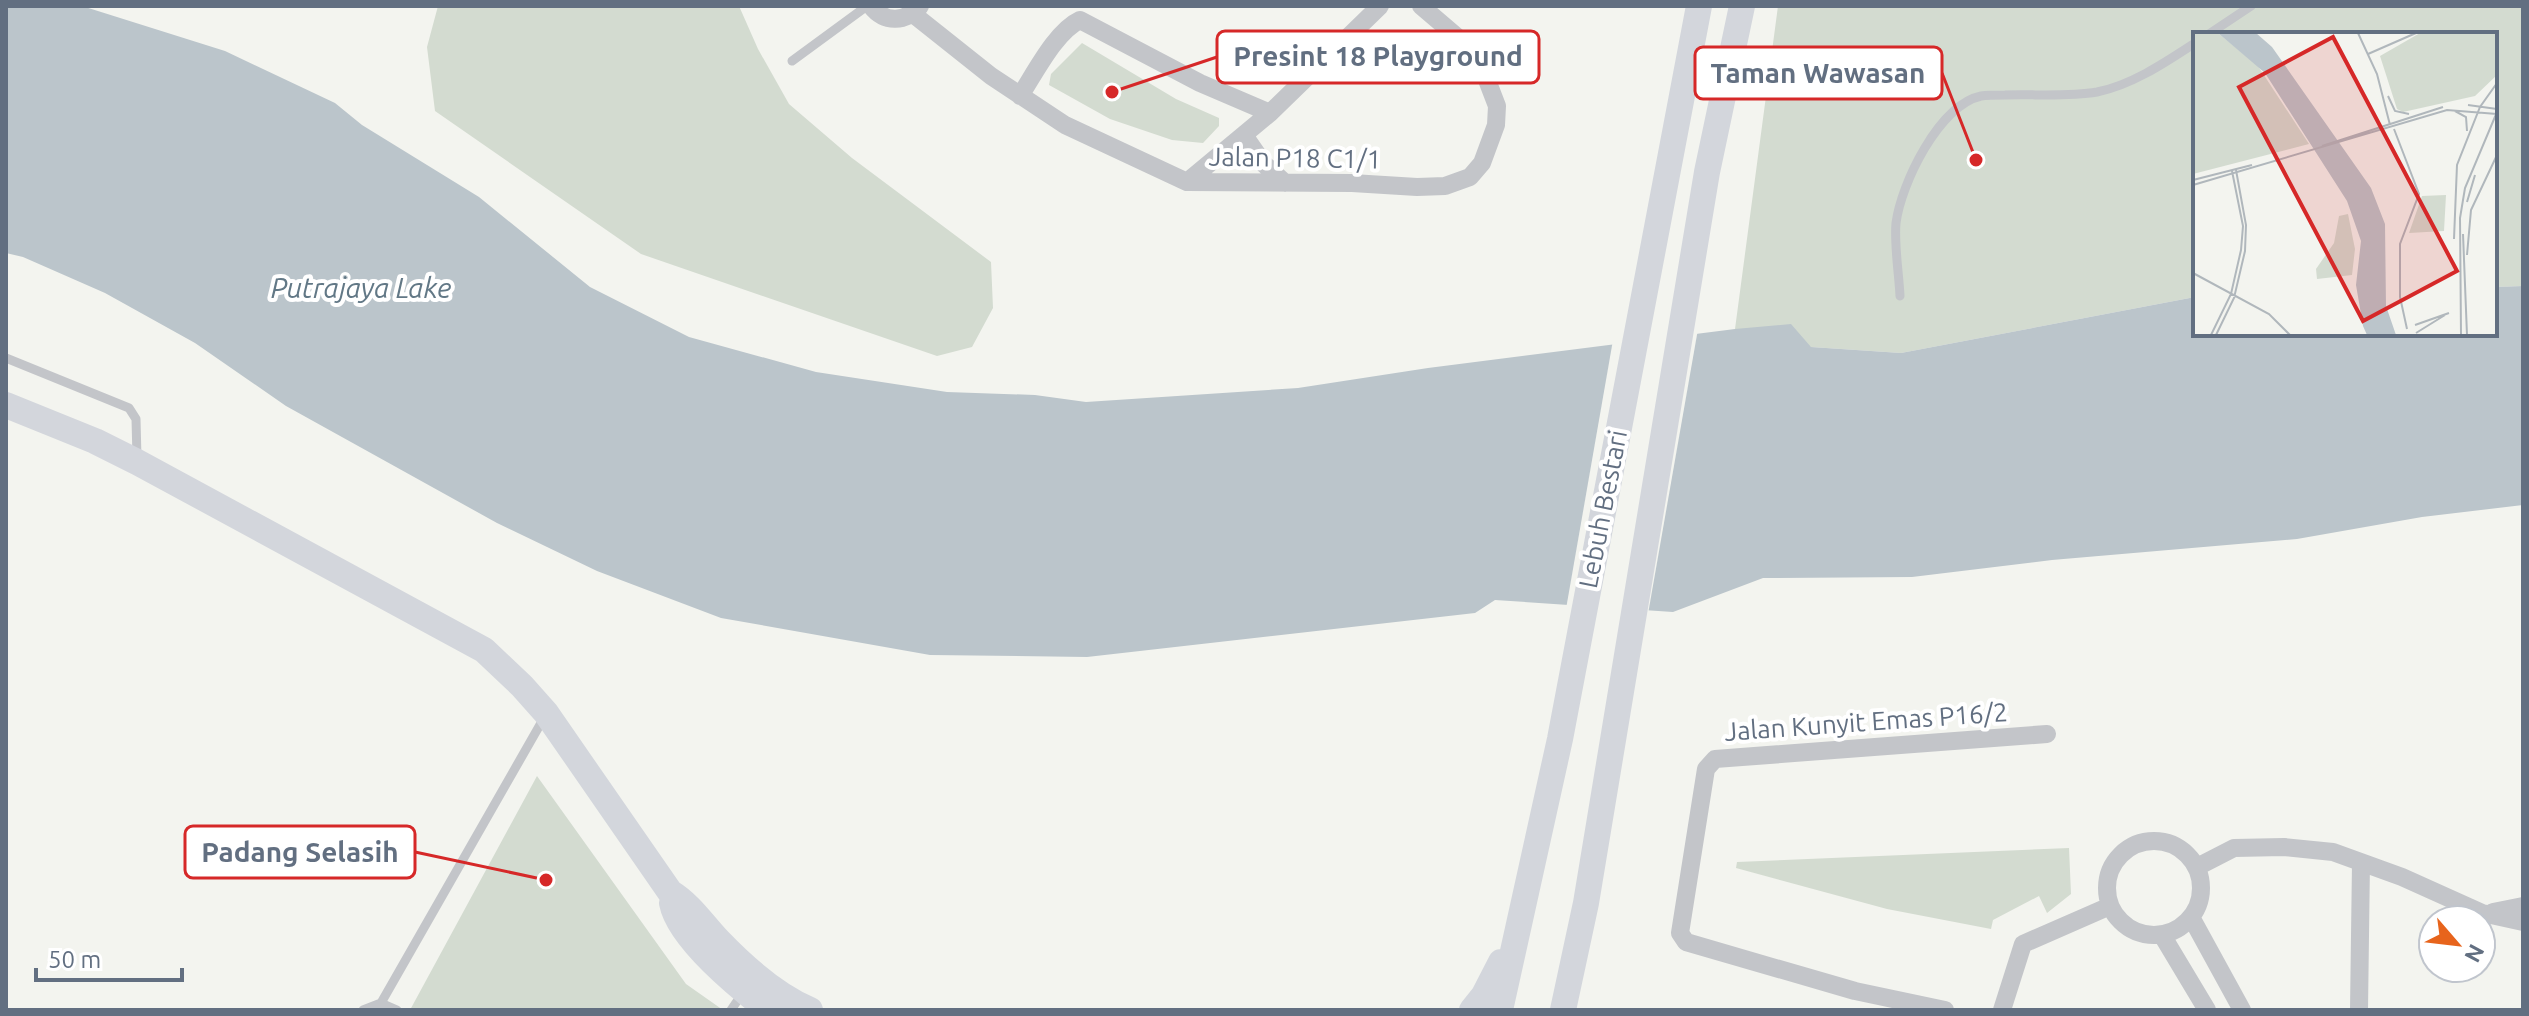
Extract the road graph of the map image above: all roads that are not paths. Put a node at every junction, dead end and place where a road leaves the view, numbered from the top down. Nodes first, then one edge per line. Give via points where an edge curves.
1 (869, 6) edge
2 (1380, 6) edge
3 (1421, 6) edge
4 (1699, 6) edge
5 (1742, 6) edge
6 (2251, 6) edge
7 (917, 10) edge
8 (2212, 32) edge
9 (2193, 44) edge
10 (792, 61) dead end
11 (1020, 96) junction
12 (1270, 113) junction
13 (1244, 135) junction
14 (1187, 182) junction
15 (1285, 183) junction
16 (1900, 296) dead end
17 (6, 358) edge
18 (6, 405) edge
19 (137, 462) junction
20 (546, 713) junction
21 (2047, 734) dead end
22 (2361, 862) junction
23 (2197, 867) junction
24 (670, 892) junction
25 (1586, 903) junction
26 (2462, 904) edge
27 (2110, 906) junction
28 (2523, 906) edge
29 (2497, 910) edge
30 (2497, 916) edge
31 (2191, 917) junction
32 (2523, 922) edge
33 (1519, 926) junction
34 (2162, 935) junction
35 (737, 1001) edge
36 (381, 1003) junction
37 (363, 1010) edge
38 (397, 1010) edge
39 (768, 1010) edge
40 (810, 1010) edge
41 (1472, 1010) edge
42 (1500, 1010) edge
43 (1563, 1010) edge
44 (1574, 1010) edge
45 (1945, 1010) edge
46 (2002, 1010) edge
47 (2207, 1010) edge
48 (2242, 1010) edge
49 (2359, 1010) edge

1 - 7 street via 897,20
1 - 10 lane
2 - 12 street
3 - 15 street, Jalan P18 C1/1 via 1462,41 1487,80 1497,106 1496,125 1482,163 1470,177 1445,186
4 - 33 main road, Lebuh Bestari via 1560,739
5 - 25 main road, Lebuh Bestari via 1707,172
6 - 8 lane
7 - 11 street, Jalan P18 C1/1
9 - 16 lane via 2130,80 2097,91 1980,96 1959,106 1920,156 1906,189 1896,223
11 - 12 street via 1054,44 1080,20
11 - 14 street, Jalan P18 C1/1 via 1065,125
12 - 13 street
13 - 14 street
13 - 15 street
14 - 15 street, Jalan P18 C1/1
17 - 19 lane via 129,408 136,419
18 - 19 main road
19 - 20 main road via 484,650
20 - 24 main road
20 - 36 lane
21 - 45 street, Jalan Kunyit Emas P16/2 via 1715,759 1706,769 1680,933 1686,942 1855,991
22 - 23 street via 2333,852 2234,848
22 - 26 street
22 - 49 street
23 - 27 street via 2174,844 2159,840 2128,848 2109,874
23 - 31 street via 2202,893
24 - 35 main road via 674,913
24 - 40 main road via 686,902 755,975
25 - 43 main road, Lebuh Bestari
25 - 44 main road
27 - 34 street via 2131,930
27 - 46 street via 2023,944
28 - 29 street
30 - 32 street
31 - 34 street
31 - 48 street
33 - 41 main road
33 - 42 main road, Lebuh Bestari
34 - 47 street
35 - 39 main road
36 - 37 lane
36 - 38 lane

